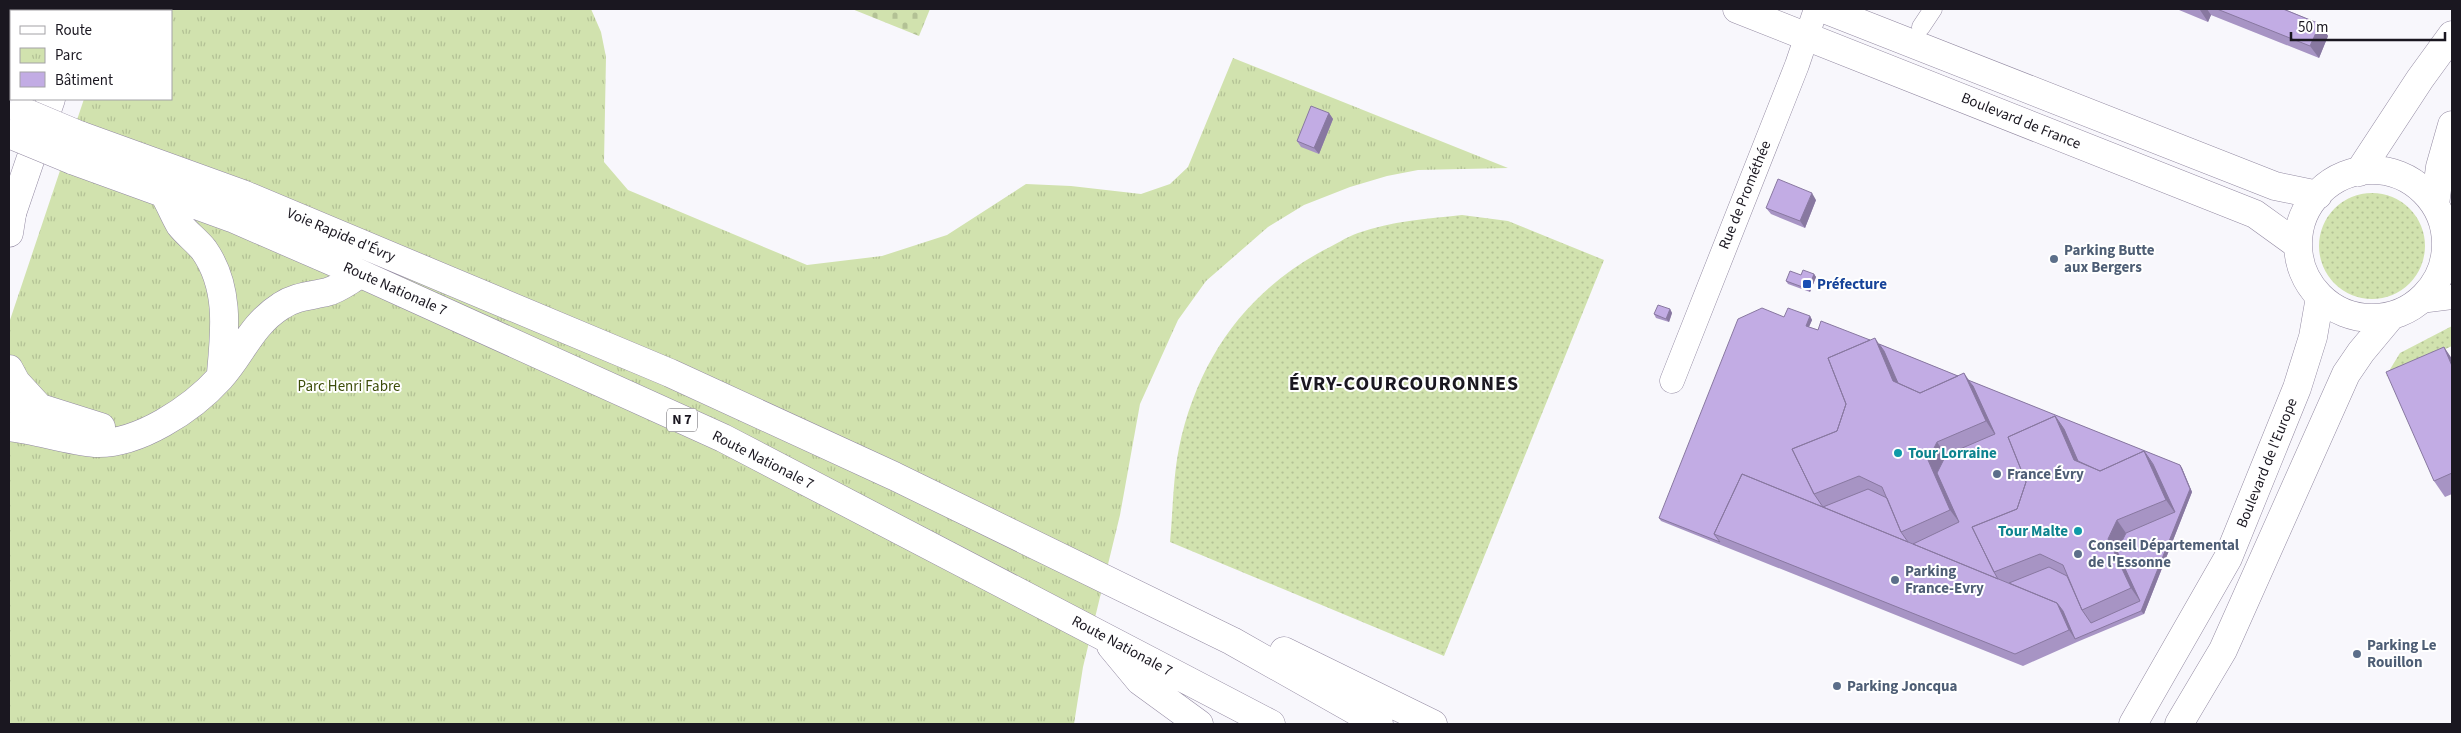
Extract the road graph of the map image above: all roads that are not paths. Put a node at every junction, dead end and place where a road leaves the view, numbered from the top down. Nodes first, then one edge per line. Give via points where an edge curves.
1 (1736, 9) edge
2 (1816, 9) edge
3 (1824, 9) edge
4 (1933, 9) edge
5 (1921, 27) dead end
6 (1807, 35) junction
7 (2452, 36) edge
8 (51, 100) edge
9 (13, 117) edge
10 (2452, 125) edge
11 (75, 147) junction
12 (2359, 172) junction
13 (164, 194) junction
14 (2318, 194) junction
15 (10, 223) edge
16 (2444, 223) edge
17 (2298, 245) junction
18 (361, 274) junction
19 (2320, 297) junction
20 (2452, 297) edge
21 (2420, 301) junction
22 (2391, 316) junction
23 (9, 369) edge
24 (221, 377) junction
25 (1672, 381) dead end
26 (9, 398) edge
27 (23, 422) edge
28 (1104, 637) junction
29 (1232, 641) junction
30 (1199, 724) edge
31 (1271, 724) edge
32 (1379, 724) edge
33 (1433, 724) edge
34 (2133, 724) edge
35 (2179, 724) edge

1 - 6 main road, Boulevard de France
2 - 6 street, Rue de Prométhée
3 - 14 main road, Boulevard de France via 2275,186
4 - 5 street
6 - 17 main road, Boulevard de France via 2255,214
6 - 25 street, Rue de Prométhée
7 - 12 main road
8 - 15 main road
9 - 11 main road, Voie Rapide d'Évry, bridge
10 - 16 main road via 2440,167
11 - 13 main road, Route Nationale 7 / N 7
11 - 29 main road, Voie Rapide d'Évry / N 7 via 245,195 670,373 894,476
12 - 14 main road via 2336,180
12 - 16 main road via 2372,170 2396,174 2418,187
13 - 18 main road, Route Nationale 7 / N 7 via 232,218
13 - 24 main road via 181,226 204,250 219,280 226,328
14 - 17 main road via 2303,218
16 - 21 main road via 2446,249 2442,268 2434,286
17 - 19 main road via 2304,273
18 - 24 main road via 329,292 304,295 281,306 249,336
18 - 28 main road, Route Nationale 7 / N 7 via 723,438
19 - 22 main road via 2335,309 2353,316 2372,319
19 - 34 main road, Boulevard de l'Europe via 2313,337 2297,388 2228,558
20 - 21 street
21 - 22 main road
22 - 35 main road via 2346,374 2223,650
23 - 27 main road via 16,382
24 - 27 main road via 189,408 154,428 118,441 95,443
26 - 27 main road
28 - 30 main road via 1140,681
28 - 31 main road, Route Nationale 7 / N 7
29 - 32 main road, N 7
29 - 33 main road via 1272,645

